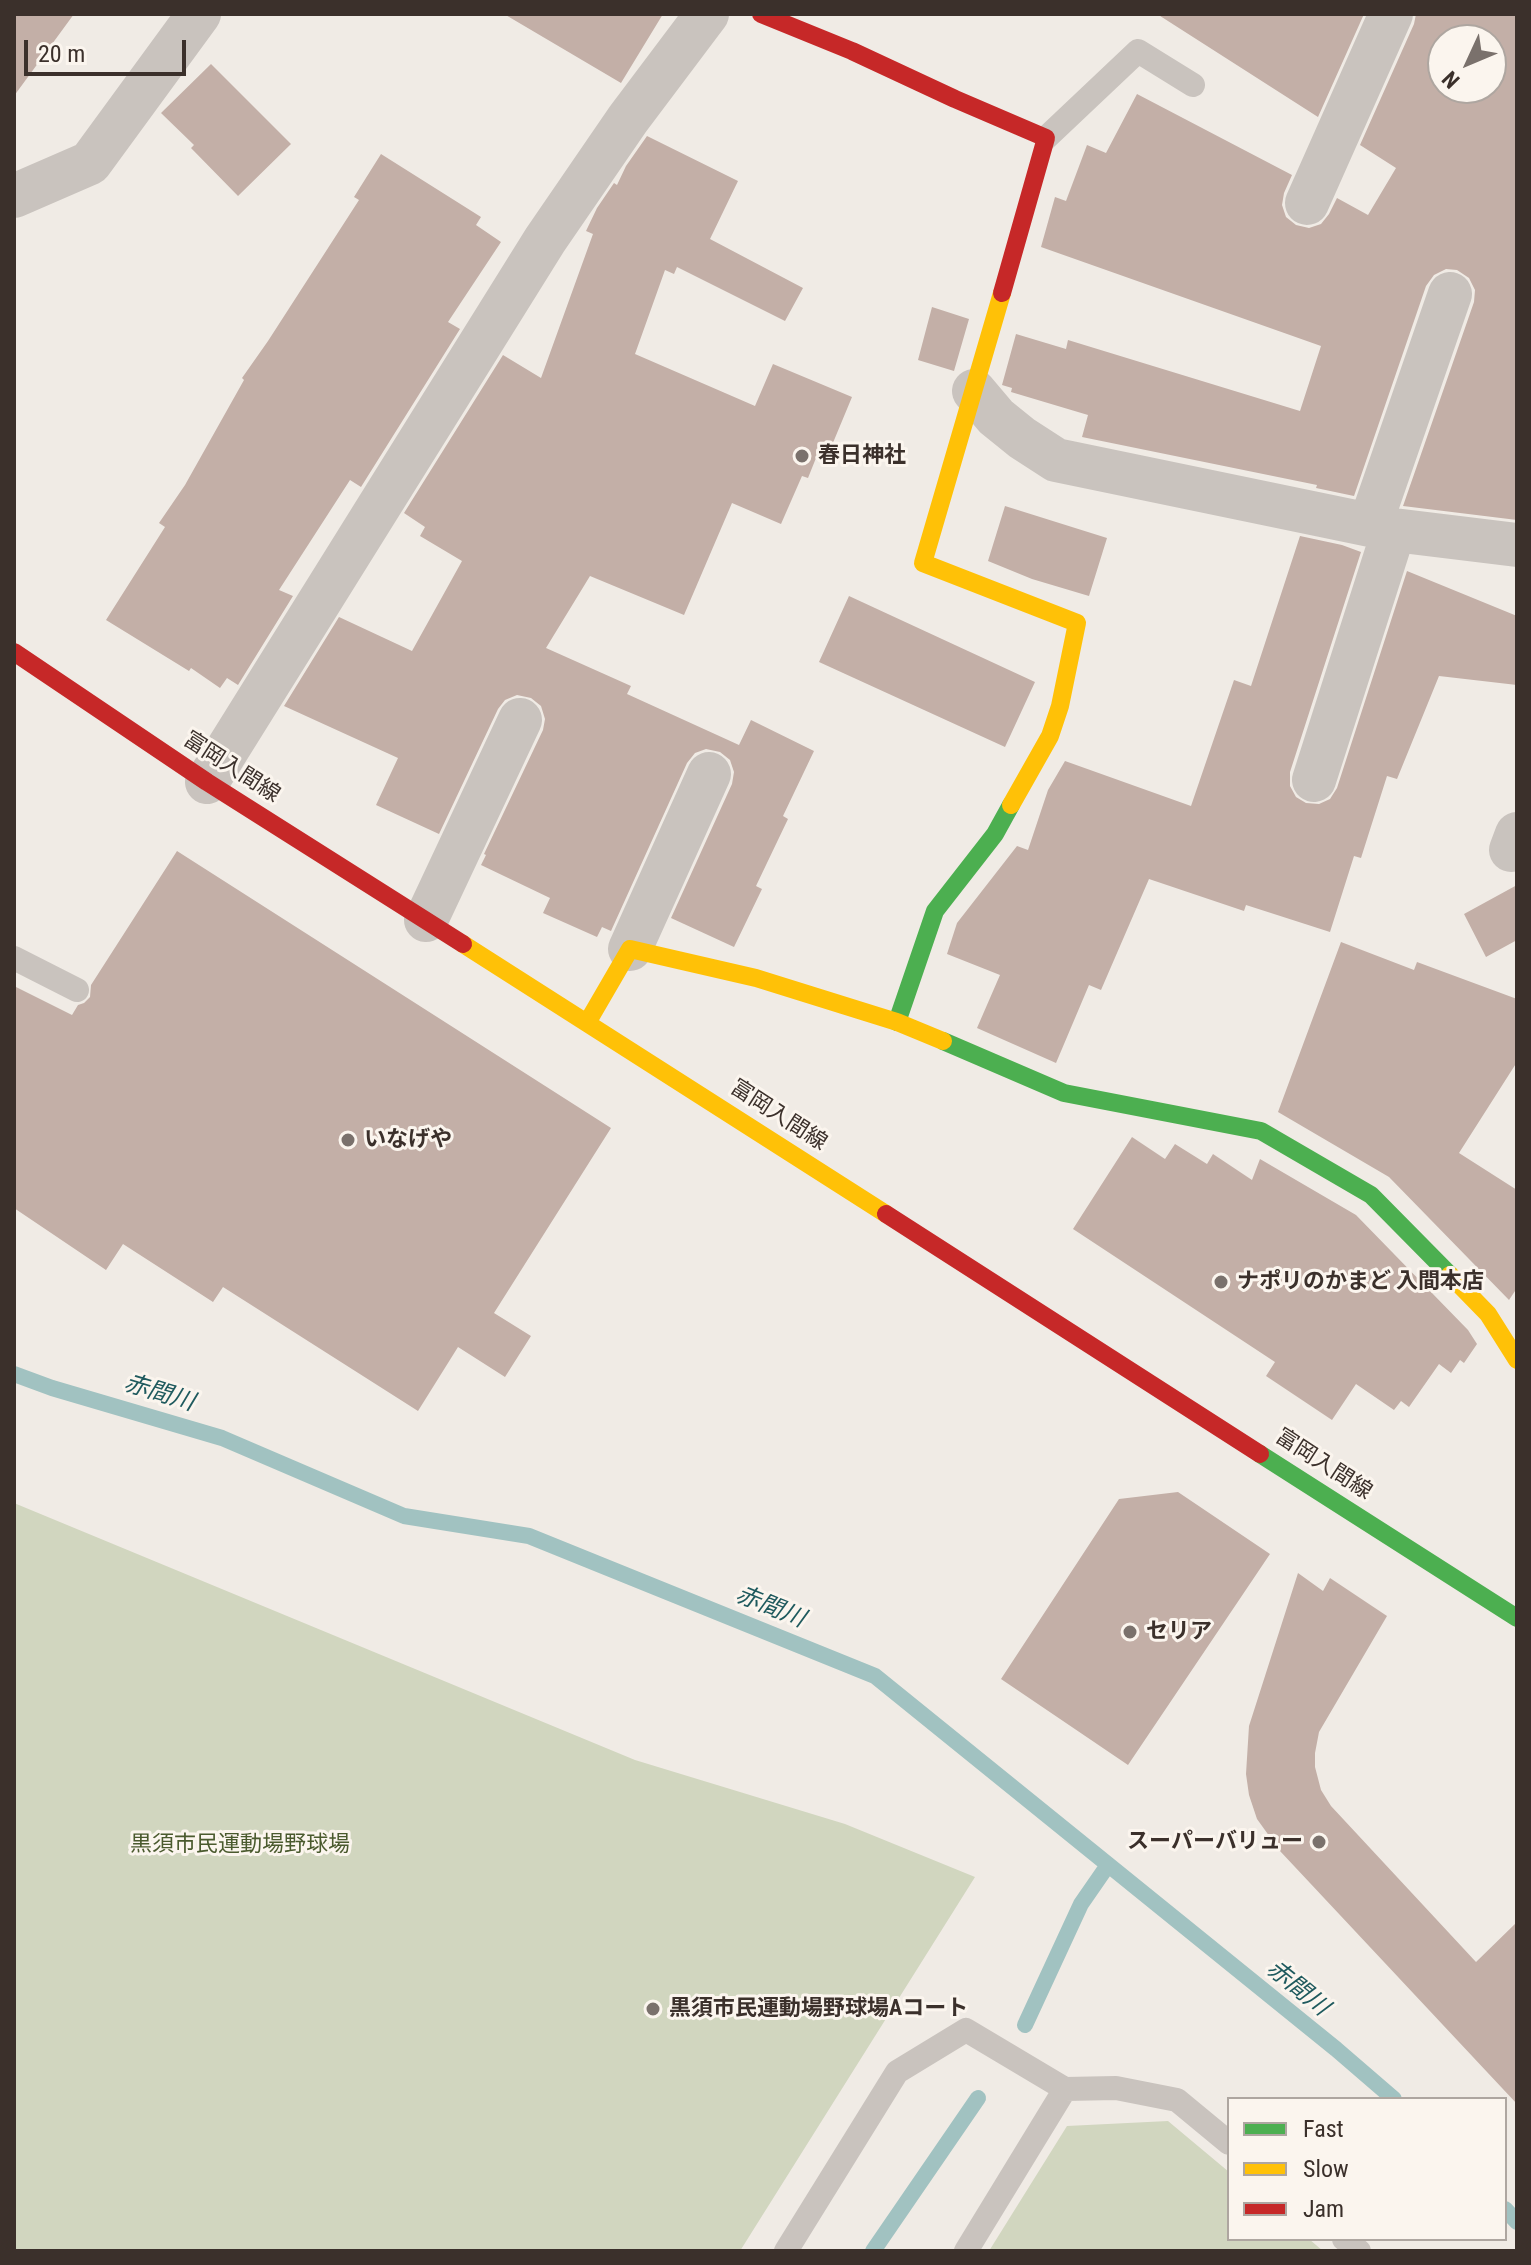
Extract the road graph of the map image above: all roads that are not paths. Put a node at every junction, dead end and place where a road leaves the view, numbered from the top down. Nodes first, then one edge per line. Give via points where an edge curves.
1 (199, 14) edge
2 (707, 14) edge
3 (761, 14) edge
4 (1391, 14) edge
5 (1193, 85) dead end
6 (1046, 138) junction
7 (14, 196) edge
8 (1307, 203) dead end
9 (1450, 294) dead end
10 (974, 391) junction
11 (1382, 527) junction
12 (1517, 545) edge
13 (16, 659) edge
14 (520, 720) dead end
15 (709, 774) dead end
16 (1314, 780) dead end
17 (207, 782) junction
18 (426, 920) junction
19 (630, 949) junction
20 (14, 958) edge
21 (77, 990) dead end
22 (897, 1022) junction
23 (587, 1023) junction
24 (1517, 1360) edge
25 (1517, 1618) edge
26 (1065, 2089) junction
27 (1227, 2141) edge
28 (786, 2251) edge
29 (966, 2251) edge

1 - 7 street via 90,163
2 - 17 street via 545,240
3 - 6 street
4 - 8 street
5 - 6 lane via 1138,51
6 - 10 street
9 - 11 street
10 - 11 street via 996,417 1056,460
10 - 22 street via 923,563 1077,623 1050,736 995,834 935,911
11 - 12 street
11 - 16 street
13 - 17 street, 富岡入間線
14 - 18 street
15 - 19 street
17 - 18 street, 富岡入間線
18 - 23 street, 富岡入間線
19 - 22 street via 756,978
19 - 23 street
20 - 21 lane
22 - 24 street via 1064,1093 1261,1131 1371,1195 1488,1314
23 - 25 street, 富岡入間線
26 - 27 lane via 1116,2088 1177,2100
26 - 28 lane via 966,2030 897,2072
26 - 29 lane

